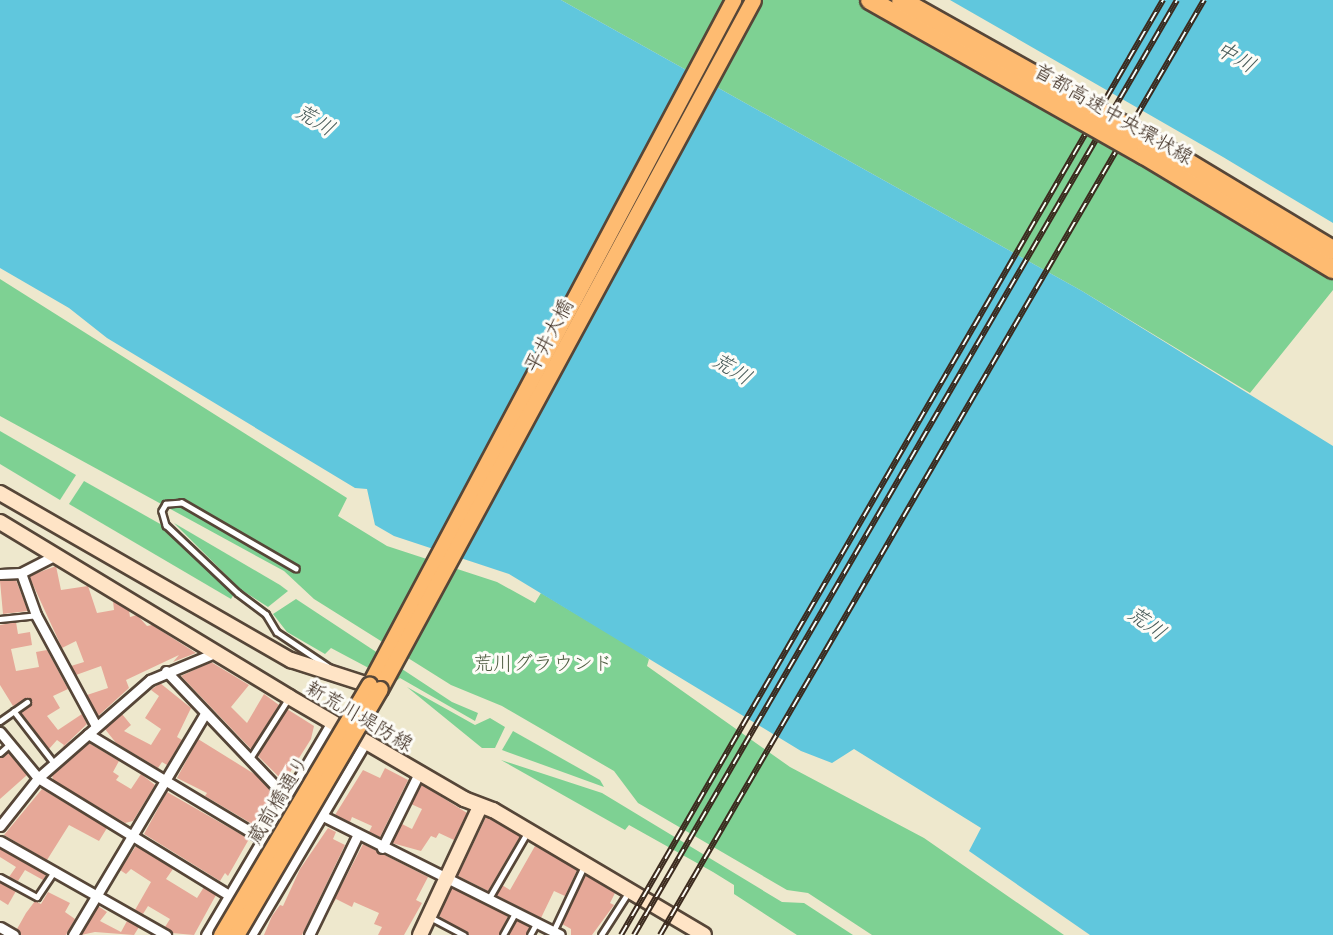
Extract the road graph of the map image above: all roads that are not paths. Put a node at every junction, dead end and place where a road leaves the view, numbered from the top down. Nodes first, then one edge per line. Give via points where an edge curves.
1 (733, 0) edge
2 (753, 0) edge
3 (870, 0) edge
4 (901, 0) edge
5 (1333, 250) edge
6 (1333, 269) edge
7 (0, 493) edge
8 (0, 522) edge
9 (56, 555) junction
10 (296, 569) dead end
11 (21, 573) junction
12 (0, 574) edge
13 (36, 615) junction
14 (0, 619) edge
15 (219, 651) junction
16 (166, 671) junction
17 (336, 673) junction
18 (375, 687) junction
19 (289, 697) junction
20 (27, 702) dead end
21 (14, 711) junction
22 (205, 714) junction
23 (0, 721) edge
24 (332, 722) junction
25 (96, 726) junction
26 (0, 732) edge
27 (88, 734) junction
28 (366, 741) junction
29 (10, 744) junction
30 (0, 753) edge
31 (249, 760) junction
32 (54, 763) junction
33 (420, 771) junction
34 (38, 778) junction
35 (165, 780) junction
36 (287, 798) junction
37 (480, 807) junction
38 (320, 818) junction
39 (0, 826) edge
40 (528, 830) junction
41 (132, 836) junction
42 (357, 836) junction
43 (263, 839) junction
44 (0, 841) edge
45 (382, 848) junction
46 (586, 864) junction
47 (55, 870) junction
48 (0, 877) edge
49 (446, 879) junction
50 (630, 891) junction
51 (98, 894) junction
52 (229, 895) junction
53 (488, 900) junction
54 (514, 913) junction
55 (429, 917) junction
56 (536, 923) junction
57 (0, 927) edge
58 (557, 933) edge
59 (14, 935) edge
60 (73, 935) edge
61 (166, 935) edge
62 (206, 935) edge
63 (220, 935) edge
64 (236, 935) edge
65 (251, 935) edge
66 (309, 935) edge
67 (420, 935) edge
68 (464, 935) edge
69 (503, 935) edge
70 (530, 935) edge
71 (601, 935) edge
72 (704, 935) edge

1 - 18 main road, 平井大橋
2 - 18 main road, 平井大橋
3 - 6 highway, 首都高速中央環状線, bridge via 1144,155
4 - 5 highway, 首都高速中央環状線, bridge via 1154,142
7 - 17 main road, 新荒川堤防線 via 291,660
8 - 9 main road, 新荒川堤防線
9 - 11 street
9 - 15 main road, 新荒川堤防線
10 - 17 lane via 182,503 166,504 162,511 166,525 237,593 266,614 277,632 327,662
11 - 12 street
11 - 13 street
13 - 14 lane
13 - 25 street
15 - 16 street
15 - 19 main road, 新荒川堤防線
16 - 22 street
16 - 25 street
17 - 18 main road, 新荒川堤防線
18 - 63 main road, 蔵前橋通り, bridge
18 - 64 main road, 蔵前橋通り, bridge
19 - 24 main road, 新荒川堤防線
19 - 31 lane
20 - 21 lane
21 - 23 lane
21 - 32 lane
22 - 31 street
22 - 35 street
24 - 28 main road, 新荒川堤防線
24 - 36 street
25 - 27 street
26 - 29 street
27 - 32 street
27 - 35 street
28 - 33 main road, 新荒川堤防線
28 - 38 street
29 - 30 lane
29 - 34 street
31 - 36 street
32 - 34 street
33 - 37 main road, 新荒川堤防線
33 - 45 street
34 - 39 street
34 - 41 street
35 - 41 street
35 - 43 street
36 - 38 street
36 - 43 street
37 - 40 main road, 新荒川堤防線
37 - 49 main road
38 - 42 street
38 - 65 street
40 - 46 main road, 新荒川堤防線
40 - 53 lane
41 - 51 street
41 - 52 street
42 - 45 street
42 - 66 street
43 - 52 street
44 - 47 street
45 - 49 street
46 - 50 main road, 新荒川堤防線
46 - 58 lane
47 - 48 lane via 38,897
47 - 51 street
49 - 53 street
49 - 55 main road
50 - 71 lane
50 - 72 main road, 新荒川堤防線
51 - 60 street
51 - 61 street
52 - 62 street
53 - 54 street
54 - 56 street
54 - 69 lane
55 - 67 main road
55 - 68 lane
56 - 58 street
56 - 70 lane
57 - 59 street

